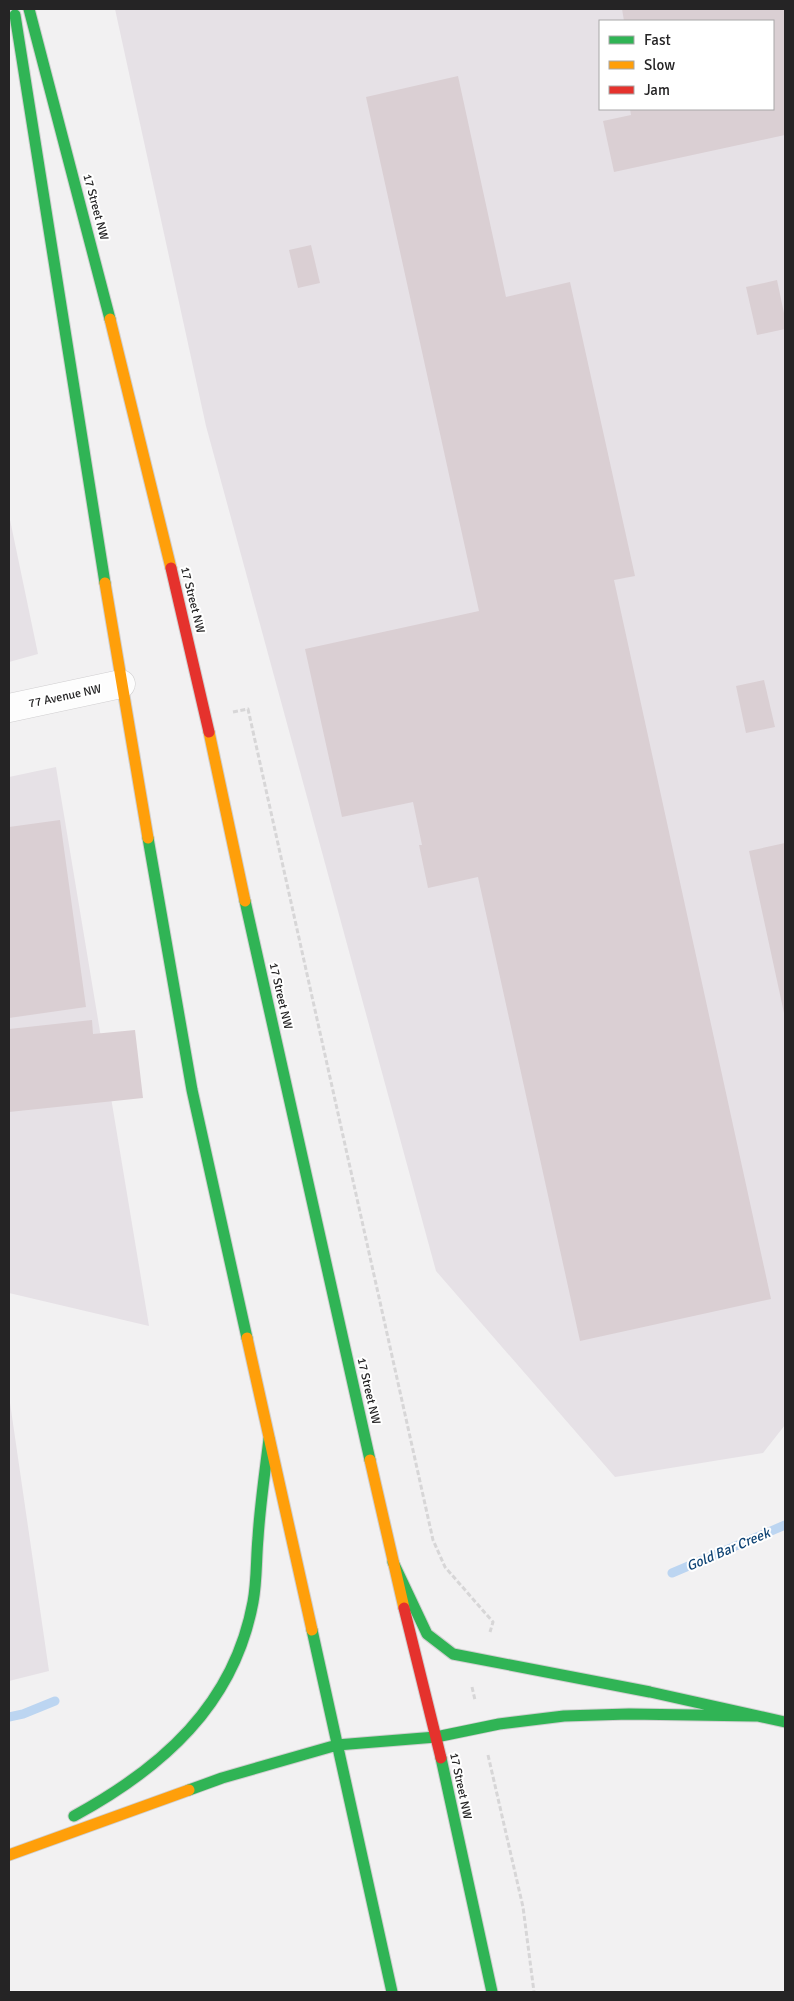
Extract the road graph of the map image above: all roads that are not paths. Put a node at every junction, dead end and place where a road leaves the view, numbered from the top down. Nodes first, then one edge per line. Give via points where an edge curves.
1 (14, 9) edge
2 (29, 9) edge
3 (121, 684) junction
4 (9, 708) edge
5 (269, 1439) junction
6 (393, 1562) junction
7 (755, 1716) junction
8 (785, 1722) edge
9 (436, 1738) junction
10 (337, 1745) junction
11 (67, 1820) dead end
12 (50, 1828) dead end
13 (9, 1848) edge
14 (9, 1855) edge
15 (392, 1992) edge
16 (492, 1992) edge

1 - 3 main road
2 - 6 main road, 17 Street NW via 97,264 193,656
3 - 4 street, 77 Avenue NW
3 - 5 main road via 192,1090
5 - 10 main road
5 - 11 main road via 254,1596 240,1651 218,1695 168,1754 100,1803
6 - 7 main road via 427,1634 453,1654
6 - 9 main road, 17 Street NW
7 - 8 main road
7 - 9 main road via 564,1716
9 - 10 main road
9 - 16 main road, 17 Street NW
10 - 14 main road via 222,1778
10 - 15 main road
12 - 13 main road

